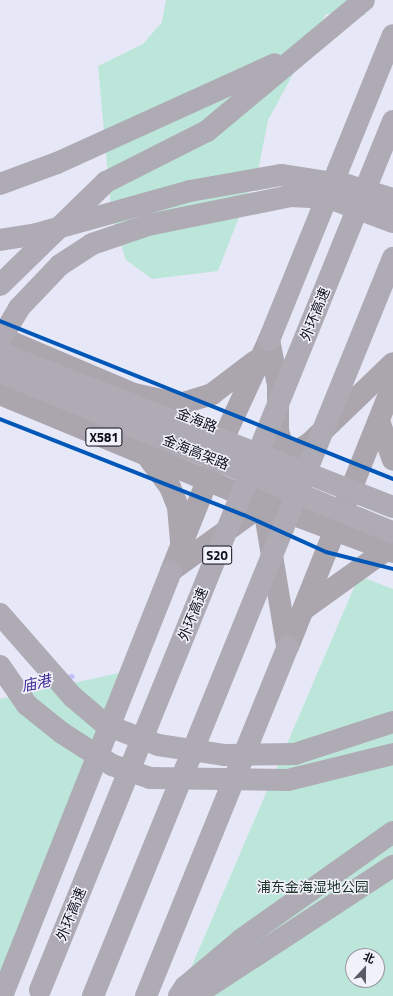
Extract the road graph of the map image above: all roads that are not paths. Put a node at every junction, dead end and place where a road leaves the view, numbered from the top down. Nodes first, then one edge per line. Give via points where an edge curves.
1 (364, 0) edge
2 (393, 35) edge
3 (296, 55) junction
4 (393, 121) edge
5 (0, 184) edge
6 (393, 200) edge
7 (393, 222) edge
8 (0, 240) edge
9 (393, 258) edge
10 (0, 285) edge
11 (0, 337) edge
12 (0, 340) edge
13 (269, 340) junction
14 (0, 353) edge
15 (257, 360) junction
16 (393, 363) edge
17 (0, 372) edge
18 (393, 385) edge
19 (0, 394) edge
20 (134, 394) junction
21 (379, 421) junction
22 (233, 434) junction
23 (144, 453) junction
24 (285, 455) junction
25 (393, 460) edge
26 (260, 473) junction
27 (333, 476) junction
28 (215, 482) junction
29 (354, 484) junction
30 (294, 487) junction
31 (262, 503) junction
32 (393, 505) edge
33 (311, 520) junction
34 (336, 529) junction
35 (391, 544) edge
36 (181, 547) junction
37 (171, 571) junction
38 (303, 610) junction
39 (0, 614) edge
40 (288, 647) junction
41 (0, 666) edge
42 (393, 722) edge
43 (393, 754) edge
44 (393, 832) edge
45 (393, 866) edge
46 (39, 993) edge
47 (2, 996) edge
48 (93, 996) edge
49 (146, 996) edge
50 (179, 996) edge
51 (194, 996) edge

1 - 3 highway via 346,18
2 - 13 highway
3 - 5 highway via 57,162
3 - 10 highway, bridge via 207,131 106,182
4 - 46 highway, 外环高速 / S20, bridge
6 - 8 highway, bridge via 347,185 281,175 190,191 36,234
7 - 12 highway, bridge via 328,198 291,196 148,225 92,244 60,265 19,308
9 - 48 highway, bridge
11 - 20 main road, 金海路
13 - 15 main road
13 - 24 main road via 278,385 278,431
14 - 32 highway, 金海高架路, bridge
15 - 20 main road via 212,394 180,404
15 - 22 main road
16 - 24 main road via 310,443
17 - 35 highway, 金海高架路, bridge
18 - 21 main road
19 - 23 main road, X581
20 - 22 main road, 金海路
21 - 25 main road
21 - 29 main road
22 - 24 main road, 金海路
22 - 26 main road
22 - 28 main road
23 - 28 main road, X581
23 - 36 main road via 170,487 178,507
24 - 26 main road
24 - 27 main road, 金海路
24 - 30 main road
26 - 28 main road
26 - 31 main road
27 - 29 main road, 金海路
27 - 30 main road
28 - 31 main road, X581
28 - 36 main road
29 - 32 main road, 金海路
29 - 34 main road
30 - 31 main road
30 - 33 main road
31 - 33 main road, X581
31 - 37 main road
31 - 40 main road
33 - 34 main road, X581
34 - 35 main road, X581
34 - 38 main road
35 - 38 main road
36 - 37 main road
37 - 47 highway
38 - 40 main road
39 - 42 highway, bridge via 73,698 106,725 158,745 225,755 295,754
40 - 49 highway
41 - 43 highway, bridge via 27,705 62,734 112,765 150,778 288,780
44 - 50 highway via 242,939 185,987
45 - 51 highway

